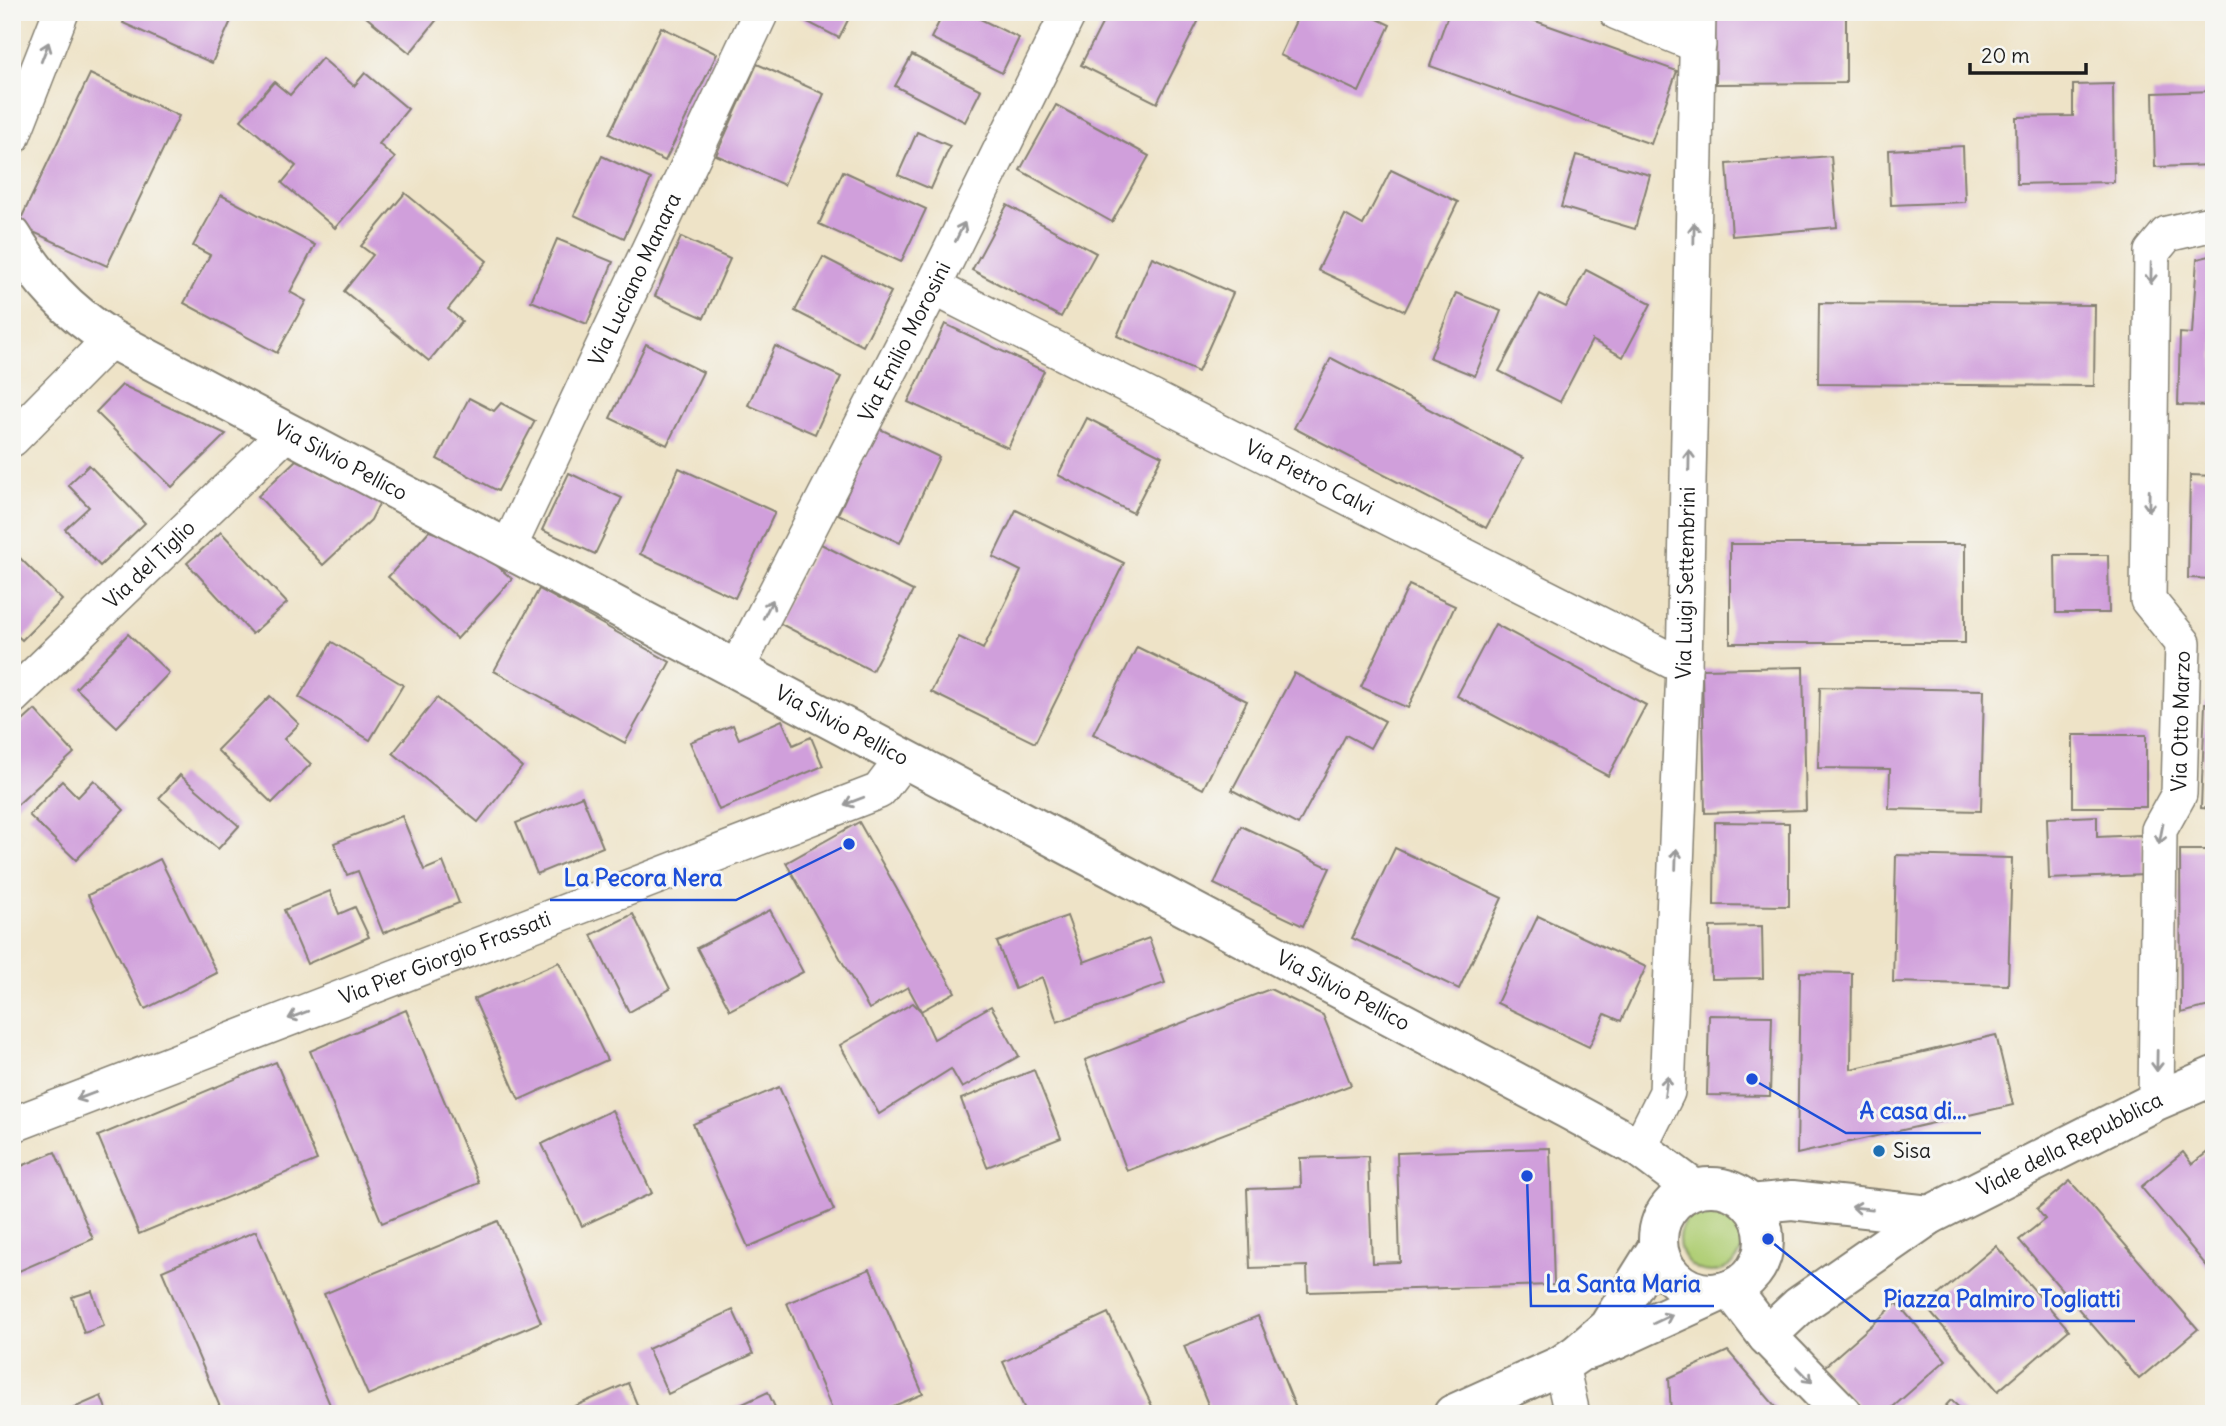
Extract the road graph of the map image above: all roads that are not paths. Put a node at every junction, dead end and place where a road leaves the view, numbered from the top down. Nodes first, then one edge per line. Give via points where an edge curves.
1 (61, 12) edge
2 (761, 12) edge
3 (1069, 12) edge
4 (1617, 12) edge
5 (1698, 28) edge
6 (12, 137) edge
7 (2214, 223) edge
8 (12, 236) edge
9 (933, 287) junction
10 (111, 339) junction
11 (286, 432) junction
12 (12, 439) edge
13 (508, 549) junction
14 (1684, 667) junction
15 (737, 670) junction
16 (12, 697) edge
17 (904, 758) junction
18 (2214, 1076) edge
19 (2157, 1101) junction
20 (12, 1125) edge
21 (1639, 1148) junction
22 (1694, 1189) junction
23 (1750, 1204) junction
24 (1930, 1215) junction
25 (1658, 1247) junction
26 (1725, 1291) junction
27 (1768, 1336) junction
28 (1569, 1360) junction
29 (1453, 1414) edge
30 (1572, 1414) edge
31 (1843, 1414) edge

6 -> 1 street
2 - 13 street, Via Luciano Manara
9 -> 3 street, Via Emilio Morosini
4 - 5 street
14 -> 5 street, Via Luigi Settembrini
7 -> 19 street, Via Otto Marzo via 2167,234 2152,252 2148,600 2183,642 2179,794 2159,830
8 - 10 street, Via Silvio Pellico via 59,299
9 - 14 street, Via Pietro Calvi
15 -> 9 street, Via Emilio Morosini
10 - 11 street, Via Silvio Pellico
10 - 12 street
11 - 13 street, Via Silvio Pellico
11 - 16 street, Via del Tiglio
13 - 15 street, Via Silvio Pellico
21 -> 14 street, Via Luigi Settembrini via 1667,1092
15 - 17 street, Via Silvio Pellico
17 -> 20 street, Via Pier Giorgio Frassati via 879,791
17 - 21 street, Via Silvio Pellico
18 - 19 street, Viale della Repubblica
19 - 24 street, Viale della Repubblica
21 - 22 street, Via Silvio Pellico
22 - 23 street via 1724,1188
22 - 25 street via 1665,1212 1658,1229
24 -> 23 street via 1792,1200
23 - 26 street via 1764,1235 1763,1251 1745,1280
24 - 27 street, Viale della Repubblica via 1799,1306
25 - 26 street via 1663,1264 1687,1287
25 - 28 street via 1608,1327
26 - 27 street
28 -> 26 street
27 -> 31 street
28 - 29 street
28 - 30 street

